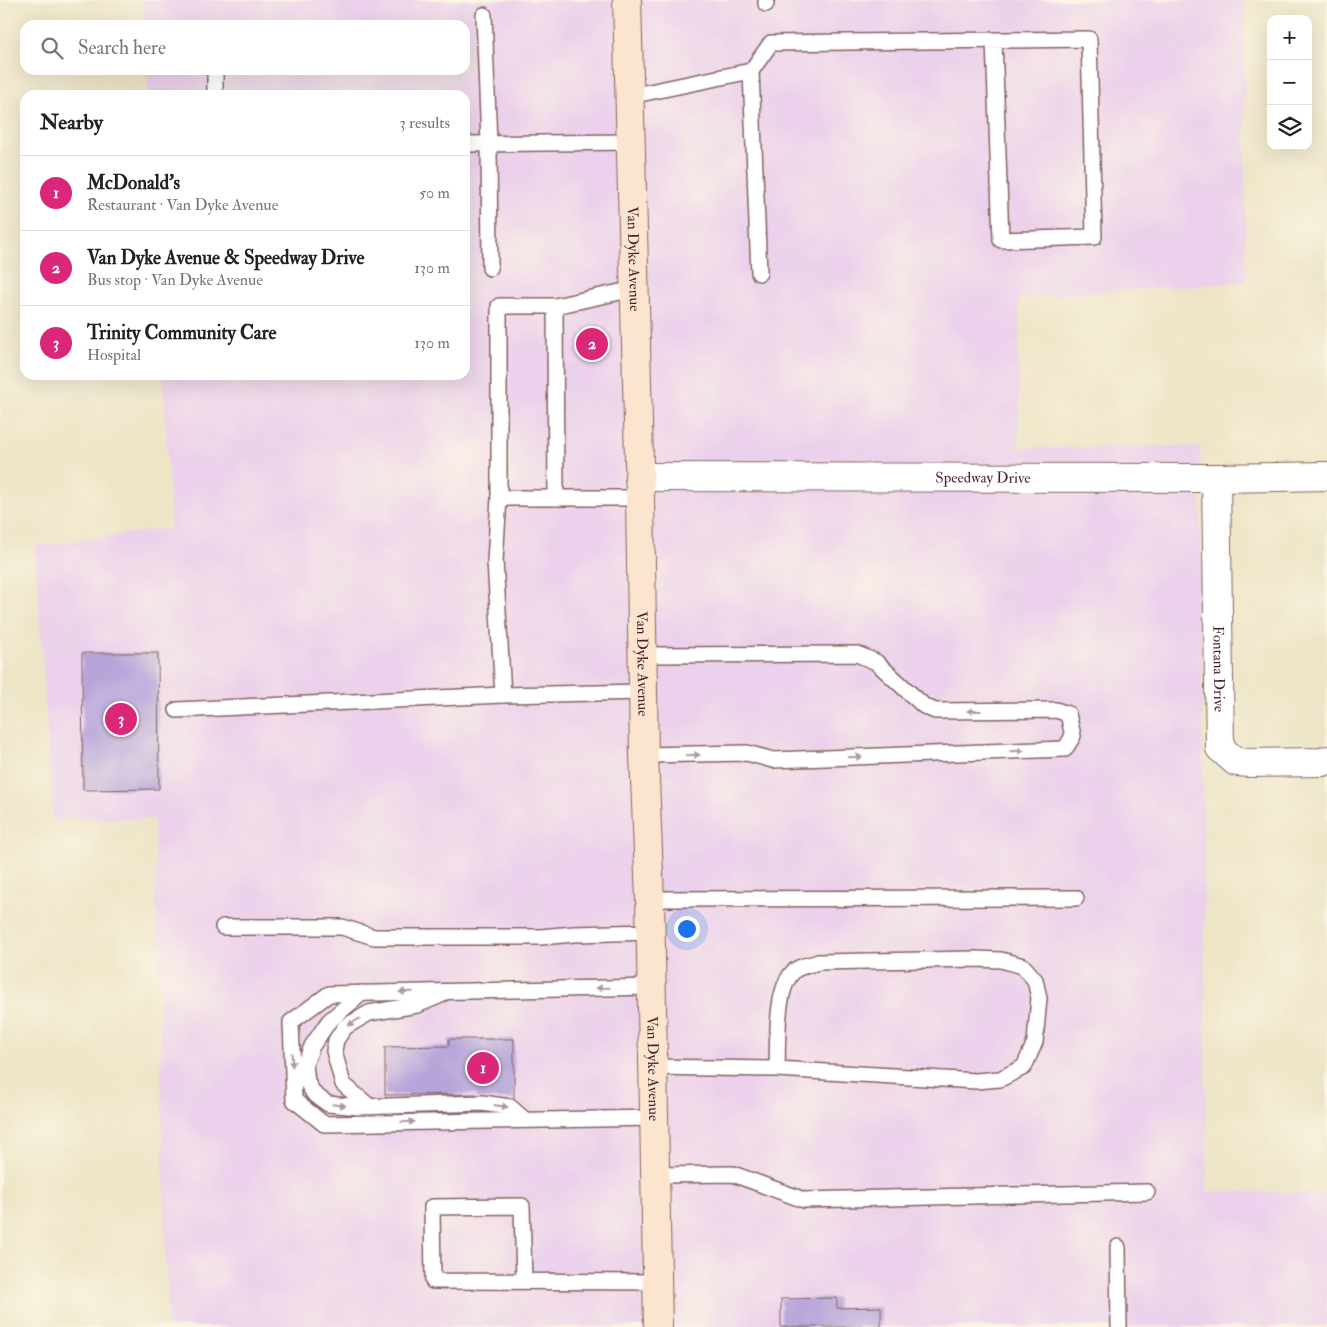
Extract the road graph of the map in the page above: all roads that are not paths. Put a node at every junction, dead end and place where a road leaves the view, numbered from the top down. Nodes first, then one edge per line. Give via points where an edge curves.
1 (627, 0) edge
2 (484, 16) dead end
3 (994, 40) junction
4 (751, 71) junction
5 (215, 75) edge
6 (215, 90) edge
7 (630, 96) junction
8 (631, 142) junction
9 (470, 144) edge
10 (489, 144) junction
11 (490, 268) dead end
12 (759, 273) dead end
13 (634, 289) junction
14 (555, 306) junction
15 (1327, 476) edge
16 (1216, 478) junction
17 (640, 488) junction
18 (499, 498) junction
19 (556, 498) junction
20 (642, 655) junction
21 (644, 692) junction
22 (503, 695) junction
23 (177, 710) dead end
24 (644, 756) junction
25 (1327, 760) edge
26 (1076, 898) dead end
27 (650, 899) junction
28 (223, 927) dead end
29 (650, 932) junction
30 (652, 987) junction
31 (449, 991) junction
32 (362, 993) junction
33 (653, 1067) junction
34 (777, 1069) junction
35 (370, 1106) junction
36 (655, 1118) junction
37 (525, 1120) junction
38 (656, 1175) junction
39 (1147, 1192) dead end
40 (1118, 1247) dead end
41 (524, 1281) junction
42 (657, 1282) junction
43 (658, 1327) edge
44 (1119, 1327) edge

1 - 7 main road, Van Dyke Avenue
2 - 10 lane
3 - 3 lane via 1090,40 1094,237 1001,240
3 - 4 lane via 771,43
4 - 7 lane
4 - 12 lane
5 - 6 lane
7 - 8 main road, Van Dyke Avenue
8 - 10 lane
8 - 13 main road, Van Dyke Avenue
9 - 10 lane
10 - 11 lane
13 - 14 lane
13 - 17 main road, Van Dyke Avenue
14 - 18 lane via 499,306
14 - 19 lane
15 - 16 street, Speedway Drive
16 - 17 street, Speedway Drive
16 - 25 street, Fontana Drive via 1220,748 1236,762 1250,764
17 - 19 lane
17 - 20 main road, Van Dyke Avenue
18 - 19 lane
18 - 22 lane via 495,561
20 - 21 main road, Van Dyke Avenue
24 -> 20 lane via 747,754 773,760 1065,750 1072,736 1068,714 1056,710 935,711 924,706 876,662 858,654
21 - 22 lane
21 - 24 main road, Van Dyke Avenue
22 - 23 lane
24 - 27 main road, Van Dyke Avenue
26 - 27 lane
27 - 29 main road, Van Dyke Avenue
28 - 29 lane via 342,927 374,937 540,937
29 - 30 main road, Van Dyke Avenue
30 -> 31 lane
30 - 33 main road, Van Dyke Avenue
31 -> 32 lane
31 -> 35 lane via 417,1005 369,1013 346,1027 336,1040 334,1051 343,1084
32 -> 35 lane via 328,1021 305,1064 307,1082 314,1094 328,1104
32 -> 37 lane via 329,994 290,1022 294,1100 324,1124
33 - 34 lane
33 - 36 main road, Van Dyke Avenue
34 - 34 lane via 976,1081 1000,1079 1024,1067 1035,1042 1039,998 1034,980 1023,966 1001,960 818,962 794,970 785,985 780,1008
35 -> 37 lane via 482,1103 510,1107
36 - 37 lane
36 - 38 main road, Van Dyke Avenue
38 - 39 lane via 733,1174 804,1200
38 - 42 main road, Van Dyke Avenue
40 - 44 lane
41 - 41 lane via 433,1281 432,1207 522,1206
41 - 42 lane
42 - 43 main road, Van Dyke Avenue

